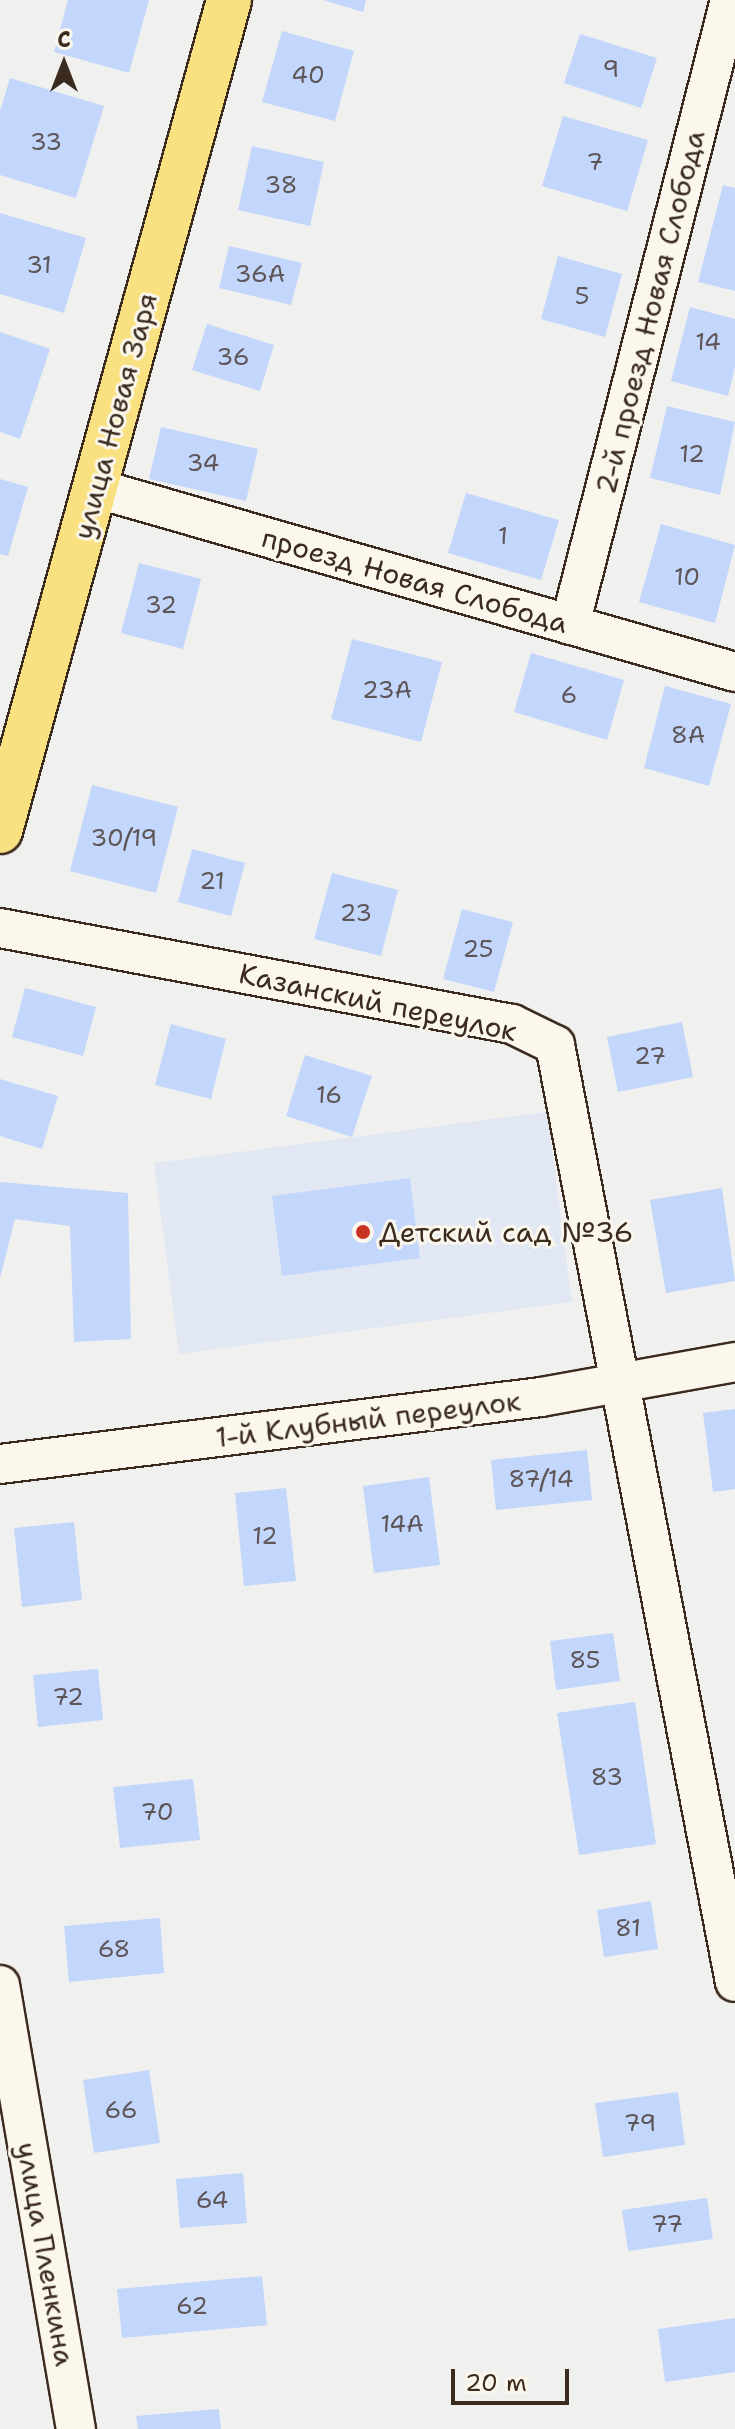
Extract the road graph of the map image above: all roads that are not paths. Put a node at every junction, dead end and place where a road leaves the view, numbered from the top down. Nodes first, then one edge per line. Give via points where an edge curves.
1 (229, 0) edge
2 (730, 0) edge
3 (95, 488) junction
4 (570, 625) junction
5 (735, 672) edge
6 (0, 831) edge
7 (0, 928) edge
8 (735, 1362) edge
9 (620, 1385) junction
10 (0, 1464) edge
11 (735, 1982) edge
12 (0, 1985) edge
13 (76, 2429) edge

1 - 3 main road, улица Новая Заря
2 - 4 street, 2-й проезд Новая Слобода
3 - 4 street, проезд Новая Слобода
3 - 6 main road, улица Новая Заря
4 - 5 street, проезд Новая Слобода
7 - 9 street, Казанский переулок via 512,1024 555,1045
8 - 9 street, 1-й Клубный переулок
9 - 10 street, 1-й Клубный переулок
9 - 11 street
12 - 13 street, улица Пленкина

